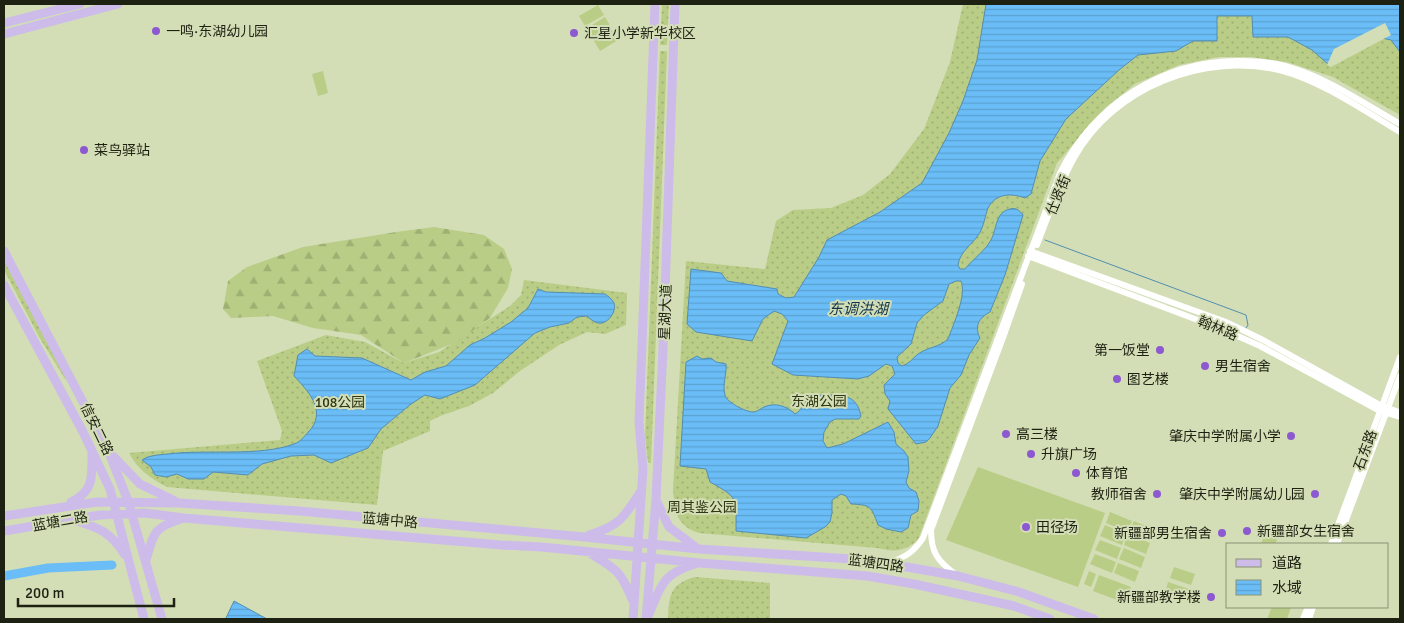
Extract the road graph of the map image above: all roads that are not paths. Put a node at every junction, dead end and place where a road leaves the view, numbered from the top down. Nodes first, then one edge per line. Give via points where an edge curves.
1 (80, 4) edge
2 (118, 4) edge
3 (655, 4) edge
4 (675, 4) edge
5 (4, 24) edge
6 (4, 34) edge
7 (1400, 124) edge
8 (1400, 132) edge
9 (4, 251) edge
10 (1031, 254) junction
11 (4, 285) edge
12 (1400, 357) edge
13 (1400, 376) edge
14 (72, 378) junction
15 (57, 385) junction
16 (1384, 409) junction
17 (1400, 413) edge
18 (1400, 417) edge
19 (91, 448) junction
20 (108, 450) junction
21 (643, 469) junction
22 (657, 470) junction
23 (642, 490) junction
24 (656, 498) junction
25 (128, 501) junction
26 (114, 502) junction
27 (179, 503) junction
28 (64, 505) junction
29 (299, 511) junction
30 (131, 513) junction
31 (117, 514) junction
32 (4, 516) edge
33 (184, 518) junction
34 (71, 519) junction
35 (298, 528) junction
36 (502, 530) junction
37 (4, 531) edge
38 (584, 537) junction
39 (638, 543) junction
40 (1331, 543) edge
41 (1336, 543) edge
42 (652, 544) junction
43 (501, 545) junction
44 (700, 549) junction
45 (586, 551) junction
46 (637, 555) junction
47 (826, 556) junction
48 (650, 557) junction
49 (145, 561) junction
50 (131, 563) junction
51 (700, 563) junction
52 (889, 563) junction
53 (825, 572) junction
54 (958, 576) junction
55 (1019, 592) junction
56 (634, 602) junction
57 (1014, 606) junction
58 (144, 619) edge
59 (162, 619) edge
60 (633, 619) edge
61 (646, 619) edge
62 (1050, 619) edge
63 (1094, 619) edge

1 - 5 main road
2 - 6 main road
3 - 21 main road, 星湖大道 via 639,422
4 - 22 main road, 星湖大道
7 - 10 street via 1316,76 1284,65 1230,61 1176,70 1129,93 1086,131 1060,173
8 - 10 street, 仕贤街 via 1313,82 1283,71 1231,66 1177,75 1132,97 1091,134 1074,157
9 - 14 main road, 信安二路
10 - 16 street, 翰林路 via 1226,322
10 - 52 street via 923,538 906,557
10 - 54 street, 仕贤街 via 931,530 934,552 942,564
11 - 15 main road, 信安二路
12 - 16 street, 石东路
13 - 16 street, 石东路
14 - 15 main road via 67,384
14 - 20 main road, 信安二路
15 - 19 main road, 信安二路
16 - 17 street, 翰林路
16 - 18 street, 翰林路
16 - 40 street, 石东路
16 - 41 street, 石东路
19 - 26 main road, 信安二路
19 - 28 main road via 90,485 80,498
20 - 25 main road, 信安二路
20 - 27 main road via 140,484
21 - 22 main road
21 - 23 main road, 星湖大道
22 - 24 main road, 星湖大道
23 - 38 main road via 620,521 608,530
23 - 39 main road, 星湖大道
24 - 42 main road, 星湖大道
24 - 44 main road via 669,527
25 - 26 main road, 蓝塘二路
25 - 27 main road, 蓝塘中路
25 - 30 main road, 信安二路
26 - 28 main road, 蓝塘二路
26 - 31 main road, 信安二路
27 - 29 main road, 蓝塘中路
28 - 32 main road, 蓝塘二路
29 - 35 main road via 294,522
29 - 36 main road, 蓝塘中路
30 - 31 main road, 蓝塘二路
30 - 33 main road, 蓝塘中路
30 - 49 main road, 信安二路
31 - 34 main road, 蓝塘二路
31 - 50 main road, 信安二路
33 - 35 main road, 蓝塘中路
33 - 49 main road via 156,532
34 - 37 main road, 蓝塘二路
34 - 50 main road via 105,532
35 - 43 main road, 蓝塘中路
36 - 38 main road, 蓝塘中路
36 - 43 main road
38 - 39 main road, 蓝塘中路
39 - 42 main road, 蓝塘中路
39 - 46 main road, 星湖大道
42 - 44 main road, 蓝塘四路
42 - 48 main road, 星湖大道
43 - 45 main road, 蓝塘中路
44 - 47 main road, 蓝塘四路
45 - 46 main road, 蓝塘中路
45 - 56 main road via 619,572
46 - 48 main road, 蓝塘中路
46 - 56 main road, 星湖大道
47 - 52 main road, 蓝塘四路
47 - 53 main road via 816,561 817,568
48 - 51 main road, 蓝塘四路
48 - 61 main road, 星湖大道
49 - 59 main road, 信安二路
50 - 58 main road, 信安二路
51 - 53 main road, 蓝塘四路
51 - 61 main road via 676,571 664,581
52 - 54 main road, 蓝塘四路
53 - 57 main road, 蓝塘四路 via 867,576
54 - 55 main road, 蓝塘四路
55 - 57 main road
55 - 63 main road, 蓝塘四路
56 - 60 main road, 星湖大道
57 - 62 main road, 蓝塘四路

